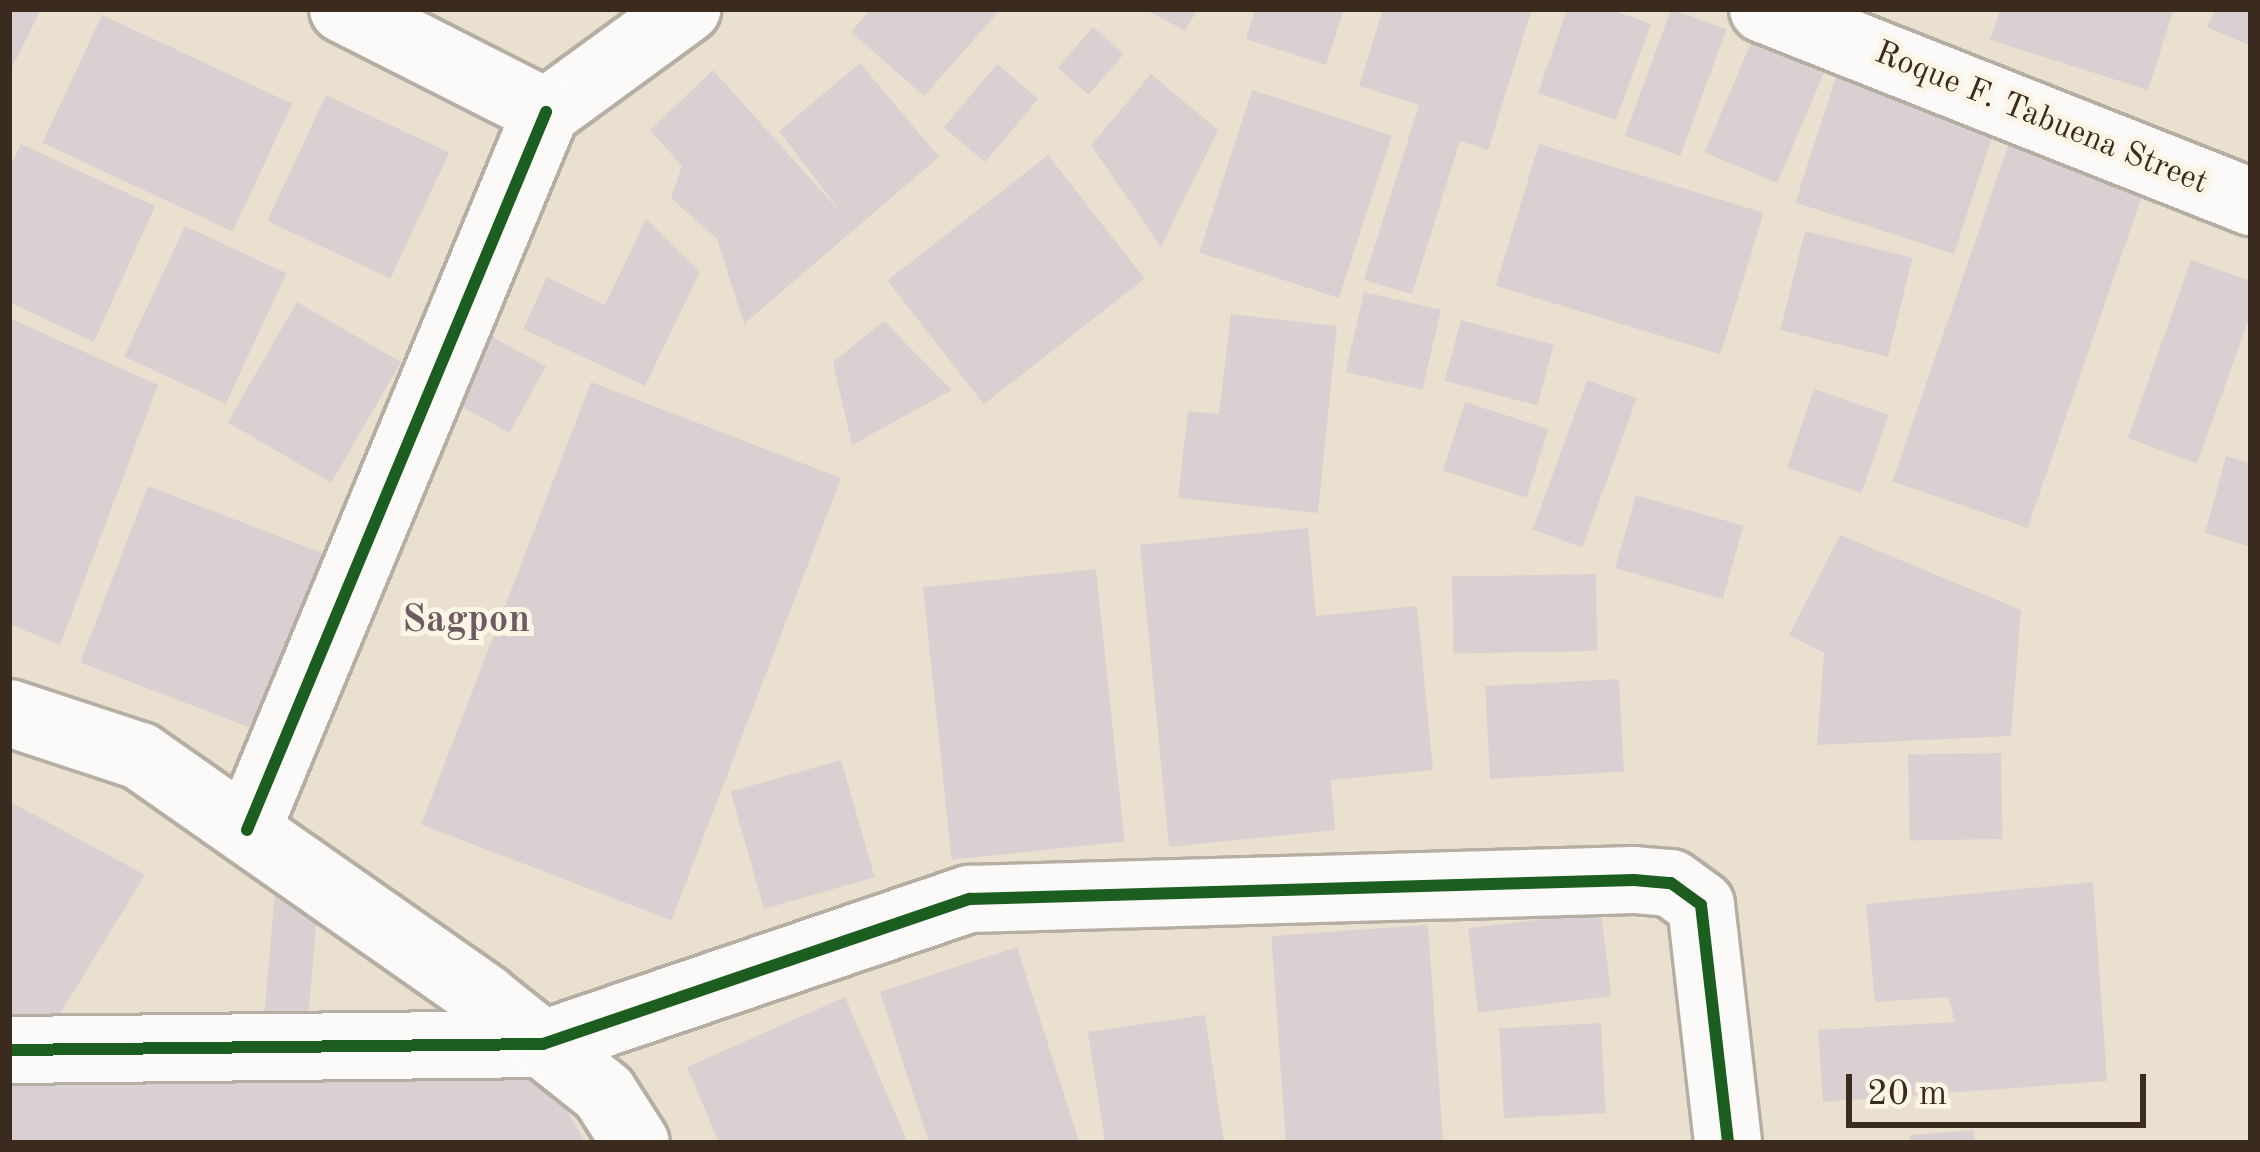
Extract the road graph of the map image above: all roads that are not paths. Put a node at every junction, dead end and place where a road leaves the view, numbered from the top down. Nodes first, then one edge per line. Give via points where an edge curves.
1 (343, 9) edge
2 (687, 9) edge
3 (1763, 9) edge
4 (546, 112) junction
5 (2251, 202) edge
6 (9, 713) edge
7 (247, 830) junction
8 (543, 1044) junction
9 (9, 1050) edge
10 (636, 1143) edge
11 (1727, 1143) edge

1 - 4 street
2 - 4 street
3 - 5 street, Roque F. Tabuena Street
4 - 7 street
6 - 7 street via 140,756
7 - 8 street
8 - 9 street
8 - 10 street via 604,1093
8 - 11 street via 970,899 1671,883 1701,905

